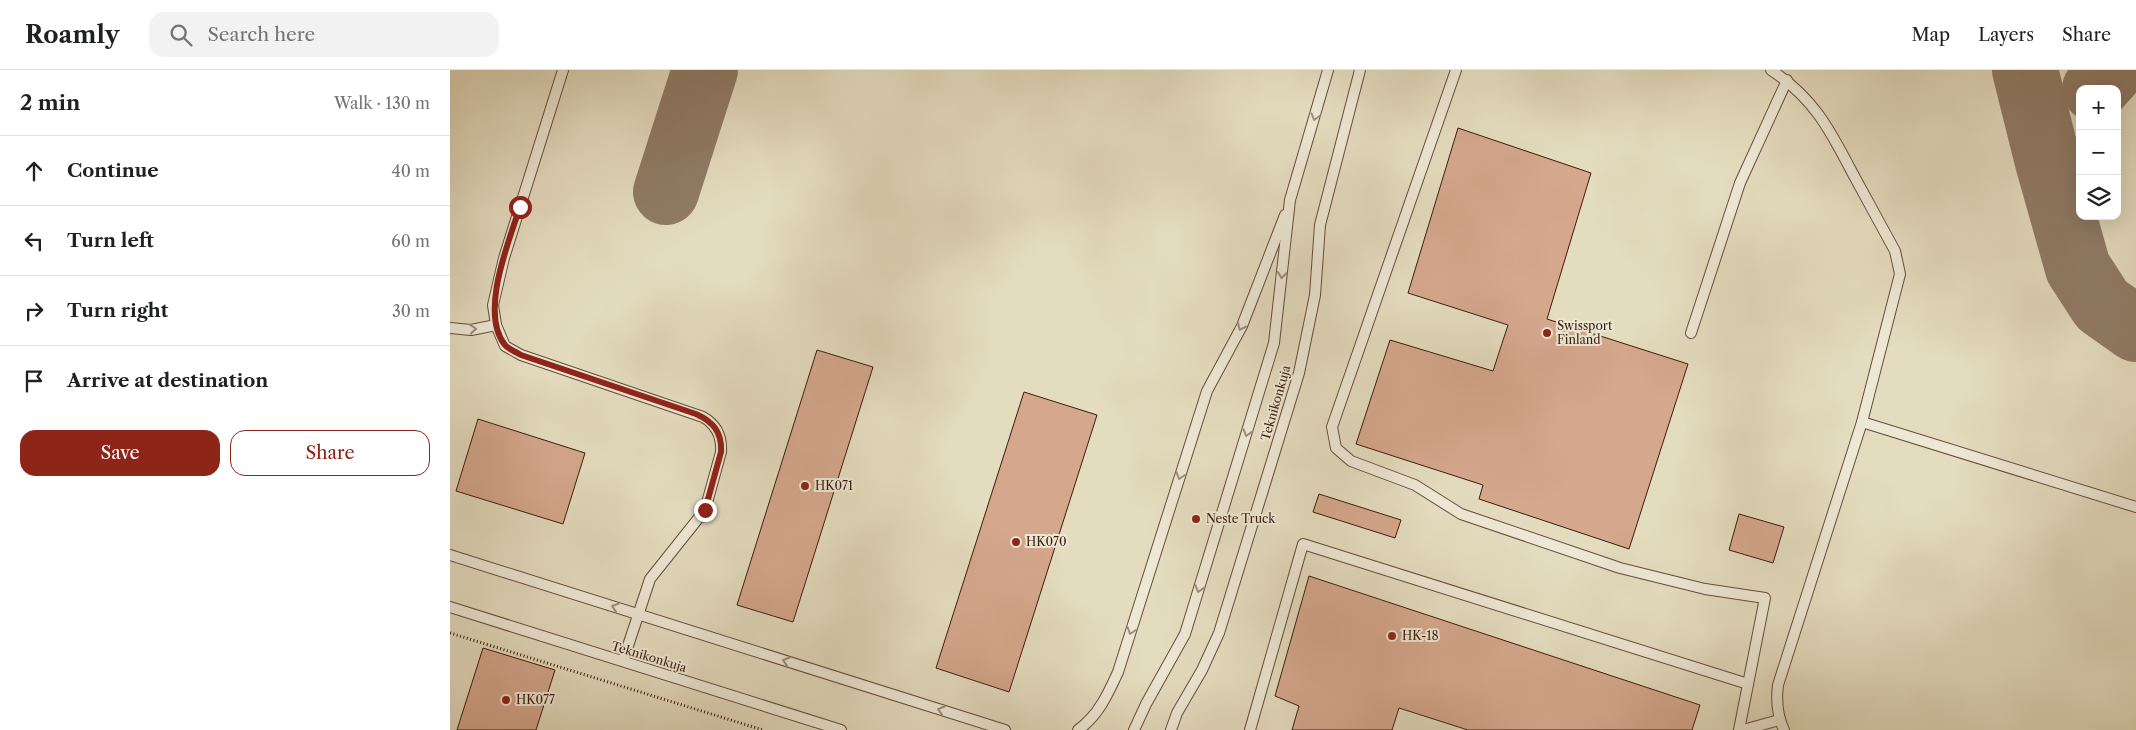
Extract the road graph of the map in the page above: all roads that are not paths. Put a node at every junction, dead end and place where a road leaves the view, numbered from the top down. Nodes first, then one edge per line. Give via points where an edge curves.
1 (564, 70) edge
2 (1328, 70) edge
3 (1360, 70) edge
4 (1456, 70) edge
5 (1771, 70) edge
6 (1787, 80) junction
7 (1290, 200) junction
8 (496, 325) junction
9 (450, 328) edge
10 (1691, 333) dead end
11 (1862, 422) junction
12 (2136, 507) edge
13 (450, 555) edge
14 (450, 607) edge
15 (638, 615) junction
16 (623, 661) junction
17 (1748, 684) junction
18 (1779, 720) junction
19 (841, 730) edge
20 (1004, 730) edge
21 (1078, 730) edge
22 (1134, 730) edge
23 (1171, 730) edge
24 (1250, 730) edge
25 (1739, 730) edge
26 (1744, 730) edge
27 (1784, 730) edge

1 - 8 lane via 504,258 493,305
2 -> 7 lane
3 - 23 lane, Teknikonkuja via 1320,225 1315,295 1299,373 1219,634 1176,713
4 - 17 lane via 1332,427 1336,448 1351,462 1415,485 1461,514 1620,568 1705,589 1765,598
5 - 6 lane
6 - 10 lane via 1740,183
6 - 11 lane via 1826,123 1895,251 1900,274
7 -> 21 lane via 1242,326 1207,391 1118,672 1105,701
7 -> 22 lane via 1274,343 1185,634
9 -> 8 lane via 471,330
8 - 15 lane via 505,346 521,355 696,414 716,428 721,452 705,510 650,579
11 - 12 lane
11 - 18 lane via 1778,685
15 -> 13 lane
14 - 16 lane, Teknikonkuja
15 - 16 lane
20 -> 15 lane
16 - 19 lane, Teknikonkuja
17 - 24 lane via 1303,544
17 - 25 lane
18 - 26 lane
18 - 27 lane

